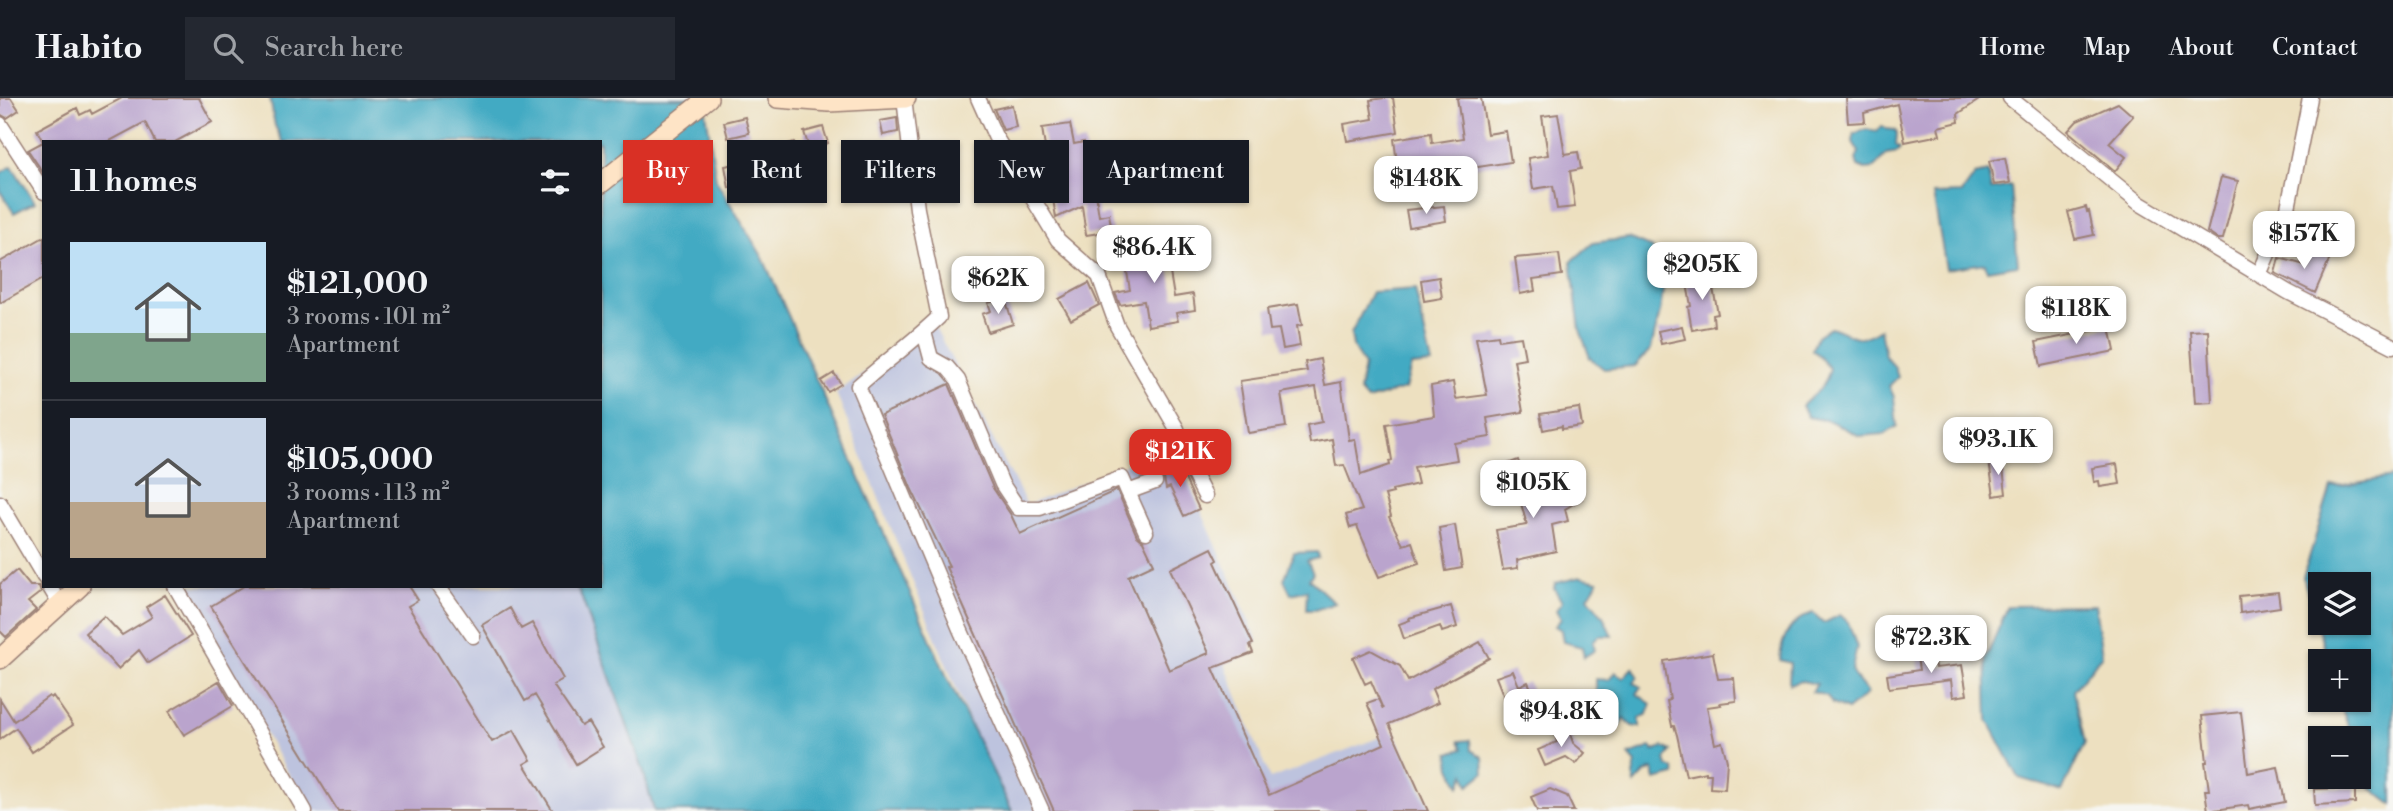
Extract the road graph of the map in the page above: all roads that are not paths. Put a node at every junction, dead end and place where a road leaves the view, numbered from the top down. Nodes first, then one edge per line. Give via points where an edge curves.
1 (708, 98) edge
2 (778, 98) edge
3 (905, 98) edge
4 (978, 98) edge
5 (2010, 98) edge
6 (2310, 98) edge
7 (0, 124) edge
8 (602, 182) edge
9 (42, 189) edge
10 (2259, 275) junction
11 (924, 332) junction
12 (2393, 346) edge
13 (1155, 482) dead end
14 (1128, 492) junction
15 (1205, 496) dead end
16 (0, 503) edge
17 (1146, 532) dead end
18 (42, 574) edge
19 (50, 588) edge
20 (78, 588) edge
21 (176, 588) edge
22 (439, 588) edge
23 (61, 606) junction
24 (474, 636) dead end
25 (0, 659) edge
26 (305, 811) edge
27 (1042, 811) edge

1 - 8 main road
2 - 3 main road via 829,102
3 - 11 street via 917,209 939,317
4 - 15 street via 995,136 1058,240 1098,276 1117,326 1177,429
5 - 10 street via 2139,203
6 - 10 street via 2288,208
7 - 9 street
10 - 12 street
11 - 14 street via 931,358 958,380 1002,484 1018,508 1040,508 1122,478
11 - 27 street via 858,386
13 - 14 street
14 - 17 street
16 - 18 street
19 - 23 street
20 - 23 main road
21 - 26 street
22 - 24 street
23 - 25 main road

